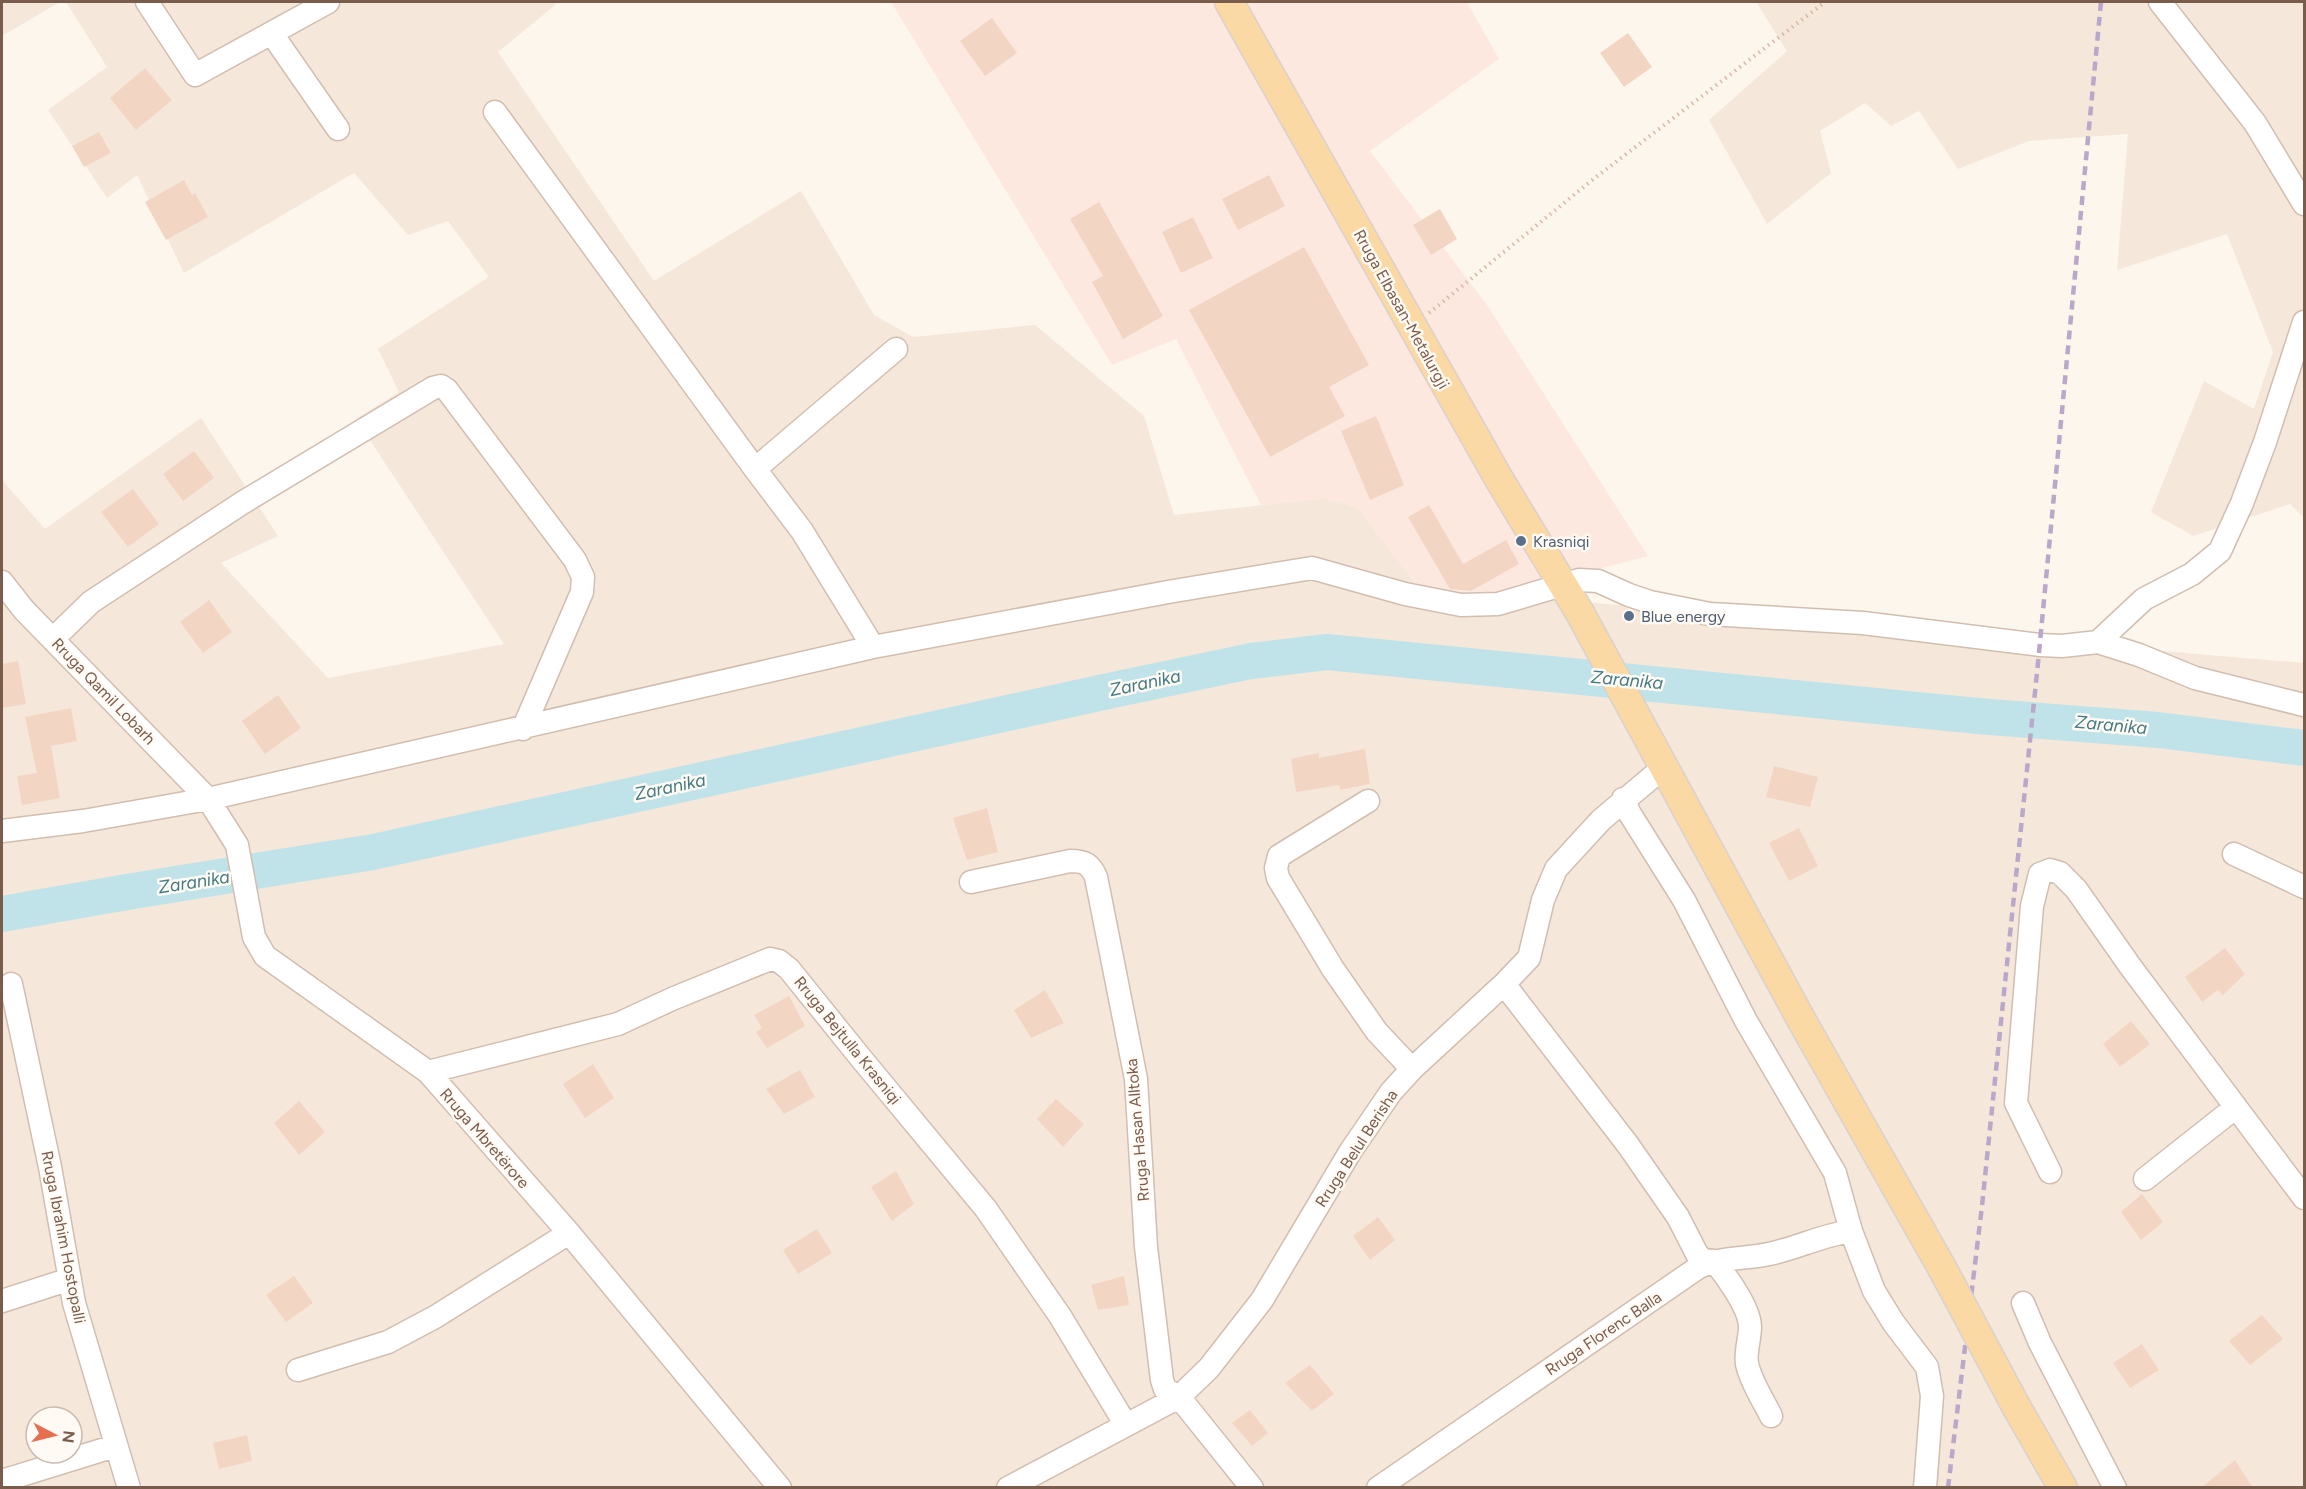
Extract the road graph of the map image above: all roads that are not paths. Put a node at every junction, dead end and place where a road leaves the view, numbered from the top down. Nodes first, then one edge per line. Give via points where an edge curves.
1 (147, 2) edge
2 (328, 2) edge
3 (1229, 2) edge
4 (2160, 2) edge
5 (272, 34) junction
6 (495, 112) dead end
7 (338, 129) dead end
8 (2304, 204) edge
9 (2304, 322) edge
10 (896, 349) dead end
11 (754, 470) junction
12 (2, 582) edge
13 (1564, 585) junction
14 (53, 639) junction
15 (2098, 642) junction
16 (873, 648) junction
17 (2304, 705) edge
18 (523, 729) junction
19 (1658, 756) junction
20 (208, 799) junction
21 (1623, 799) junction
22 (1368, 801) dead end
23 (2, 831) edge
24 (2234, 854) dead end
25 (971, 882) dead end
26 (2304, 887) edge
27 (11, 984) dead end
28 (1504, 984) junction
29 (1412, 1068) junction
30 (428, 1072) junction
31 (2236, 1107) junction
32 (2050, 1172) dead end
33 (2145, 1179) dead end
34 (2304, 1198) edge
35 (1851, 1231) junction
36 (569, 1233) junction
37 (1714, 1261) junction
38 (70, 1279) junction
39 (2, 1301) edge
40 (2023, 1303) dead end
41 (298, 1370) dead end
42 (1179, 1397) junction
43 (1771, 1416) dead end
44 (1126, 1425) junction
45 (116, 1446) junction
46 (2, 1481) edge
47 (129, 1488) edge
48 (780, 1488) edge
49 (1008, 1488) edge
50 (1252, 1488) edge
51 (1378, 1488) edge
52 (1925, 1488) edge
53 (2063, 1488) edge
54 (2115, 1488) edge

1 - 5 street via 195,75
2 - 5 street
3 - 13 main road, Rruga Elbasan-Metalurgji via 1499,479
4 - 8 street via 2254,123
5 - 7 street
6 - 11 street
9 - 15 street via 2261,452 2220,550 2192,574 2144,599
10 - 11 street
11 - 16 street via 802,531
12 - 14 street, Rruga Qamil Lobarh
13 - 15 street via 1598,580 1650,602 1710,614 1863,623 2040,645
13 - 16 street via 1498,604 1461,604 1405,594 1312,568
13 - 19 main road, Rruga Elbasan-Metalurgji
14 - 18 street via 91,602 242,502 441,386 575,560 583,577 582,592
14 - 20 street, Rruga Qamil Lobarh
15 - 17 street via 2195,678
16 - 18 street
18 - 20 street
19 - 21 street, Rruga Belul Berisha
19 - 53 main road, bridge
20 - 23 street
20 - 30 street, Rruga Mbretërore via 237,845 248,917 265,956
21 - 28 street, Rruga Belul Berisha via 1556,869 1543,900 1529,958
21 - 35 street via 1684,900 1746,1021 1834,1173
22 - 29 street via 1279,856 1276,868 1278,879 1339,978 1377,1032
24 - 26 street
25 - 42 street, Rruga Hasan Alltoka via 1070,861 1090,865 1096,877 1136,1078 1146,1247 1162,1380 1165,1389
27 - 38 street, Rruga Ibrahim Hostopalli
28 - 29 street, Rruga Belul Berisha
28 - 37 street via 1629,1145 1669,1203 1697,1254 1703,1260
29 - 42 street, Rruga Belul Berisha via 1390,1092 1350,1152 1262,1300 1209,1368
30 - 36 street, Rruga Mbretërore
30 - 44 street, Rruga Bejtulla Krasniqi via 618,1024 770,959 780,961 986,1209 1060,1316
31 - 32 street via 2076,889 2060,873 2050,870 2040,874 2032,906 2016,1103
31 - 33 street
31 - 34 street
35 - 37 street, Rruga Florenc Balla via 1769,1254
35 - 52 street via 1874,1291 1927,1367 1932,1396
36 - 41 street via 388,1342
36 - 48 street, Rruga Mbretërore
37 - 43 street via 1747,1314 1750,1324 1746,1361
37 - 51 street, Rruga Florenc Balla via 1699,1267
38 - 39 street
38 - 45 street, Rruga Ibrahim Hostopalli
40 - 54 street
42 - 44 street, Rruga Belul Berisha
42 - 50 street, Rruga Hasan Alltoka
44 - 49 street, Rruga Belul Berisha
45 - 46 street
45 - 47 street, Rruga Ibrahim Hostopalli

